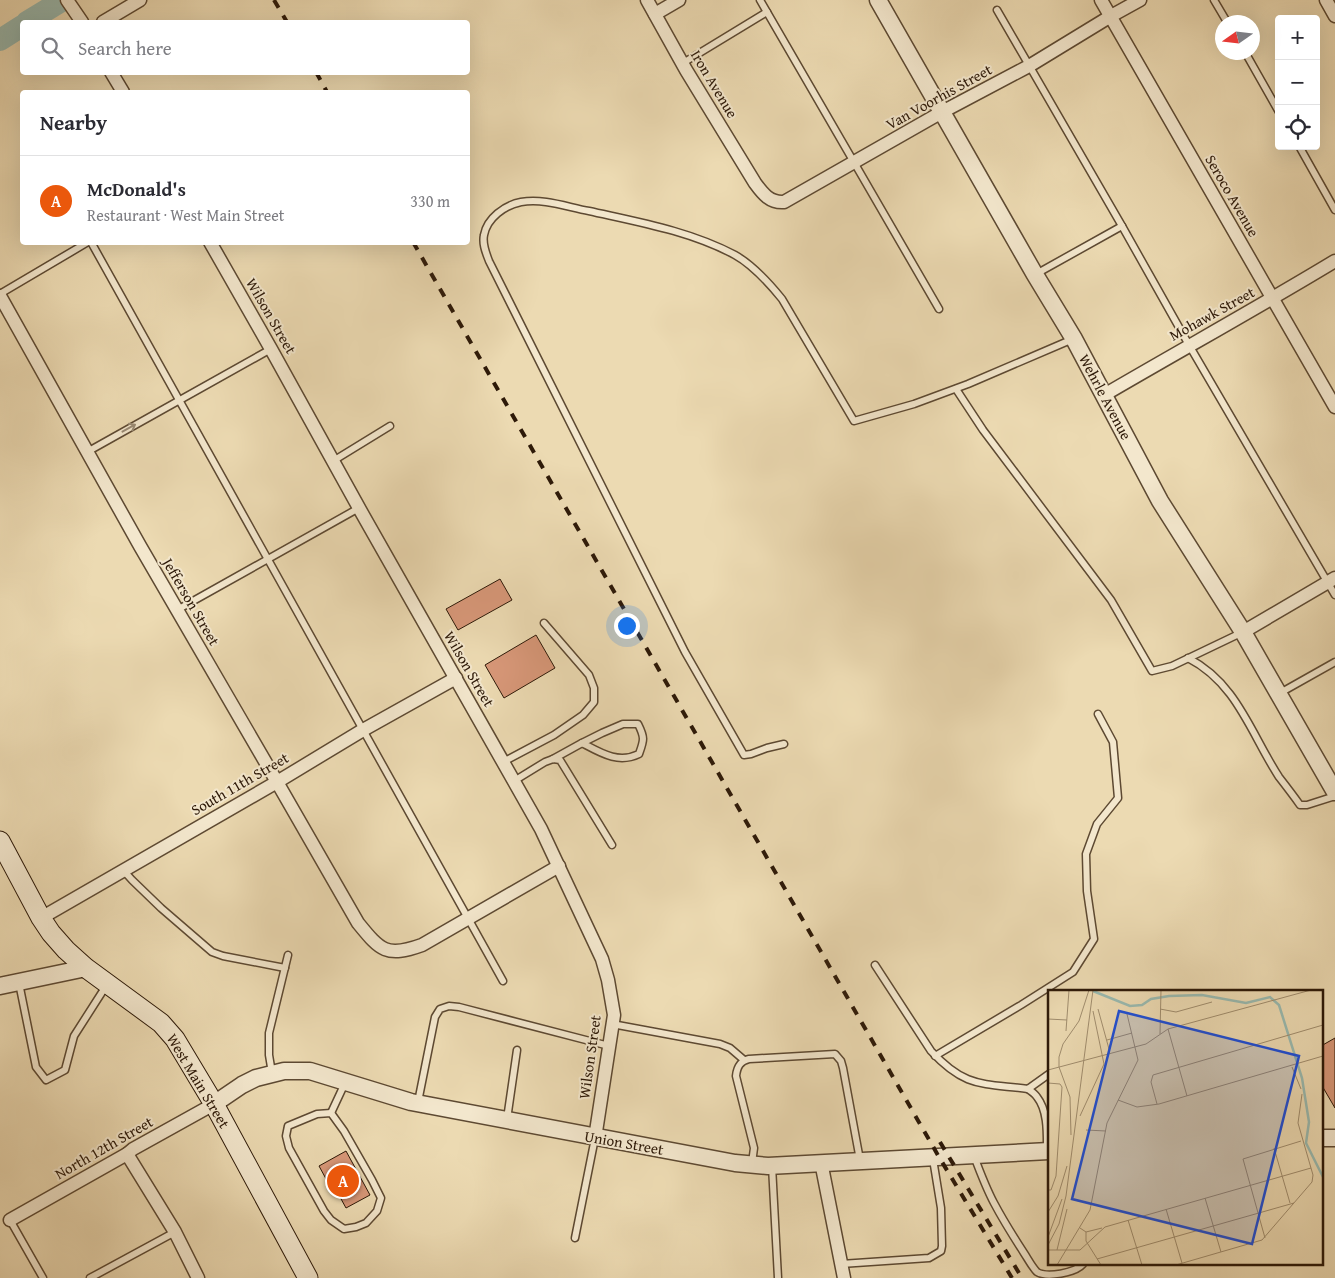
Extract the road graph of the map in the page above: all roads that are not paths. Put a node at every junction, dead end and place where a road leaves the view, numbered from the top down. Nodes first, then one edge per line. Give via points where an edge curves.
1 (67, 0) edge
2 (140, 0) edge
3 (647, 0) edge
4 (679, 0) edge
5 (760, 0) edge
6 (878, 0) edge
7 (1101, 0) edge
8 (1140, 0) edge
9 (1214, 0) edge
10 (1326, 0) edge
11 (997, 10) dead end
12 (767, 12) junction
13 (654, 14) junction
14 (1223, 15) edge
15 (1111, 16) junction
16 (1335, 16) edge
17 (80, 20) edge
18 (106, 20) edge
19 (1250, 60) edge
20 (682, 63) junction
21 (1029, 66) junction
22 (113, 75) edge
23 (122, 90) edge
24 (1275, 105) edge
25 (942, 112) junction
26 (1300, 150) edge
27 (854, 162) junction
28 (756, 183) joint
29 (1335, 210) edge
30 (1122, 226) junction
31 (84, 245) edge
32 (91, 245) edge
33 (212, 245) edge
34 (1335, 261) edge
35 (1035, 275) junction
36 (0, 295) edge
37 (1272, 299) junction
38 (939, 309) dead end
39 (1074, 339) junction
40 (1188, 345) junction
41 (271, 349) junction
42 (956, 389) junction
43 (1104, 395) junction
44 (179, 400) junction
45 (1335, 407) edge
46 (390, 426) dead end
47 (87, 452) junction
48 (333, 461) junction
49 (358, 508) junction
50 (268, 559) junction
51 (1331, 580) edge
52 (1335, 595) edge
53 (176, 610) junction
54 (544, 623) dead end
55 (1243, 632) junction
56 (1188, 658) junction
57 (1335, 662) edge
58 (456, 678) junction
59 (1278, 694) junction
60 (1098, 714) dead end
61 (363, 730) junction
62 (582, 743) junction
63 (784, 744) dead end
64 (553, 759) junction
65 (503, 762) junction
66 (514, 781) junction
67 (277, 782) junction
68 (1335, 792) edge
69 (1335, 796) edge
70 (0, 841) edge
71 (612, 845) dead end
72 (559, 866) junction
73 (123, 870) junction
74 (41, 918) junction
75 (468, 919) junction
76 (288, 955) dead end
77 (875, 965) dead end
78 (86, 968) junction
79 (285, 968) junction
80 (503, 981) dead end
81 (18, 982) junction
82 (108, 983) junction
83 (0, 986) edge
84 (612, 1024) junction
85 (609, 1046) junction
86 (517, 1050) dead end
87 (936, 1056) junction
88 (744, 1060) junction
89 (272, 1073) junction
90 (1048, 1075) edge
91 (346, 1082) junction
92 (1028, 1089) junction
93 (214, 1104) junction
94 (418, 1104) junction
95 (331, 1113) junction
96 (506, 1121) junction
97 (1047, 1121) edge
98 (595, 1138) junction
99 (1322, 1138) edge
100 (1335, 1138) edge
101 (1048, 1151) edge
102 (128, 1154) junction
103 (974, 1155) junction
104 (933, 1158) junction
105 (860, 1160) junction
106 (821, 1162) junction
107 (752, 1164) junction
108 (772, 1165) junction
109 (10, 1220) joint
110 (175, 1232) junction
111 (574, 1238) dead end
112 (841, 1264) junction
113 (1083, 1266) edge
114 (43, 1278) edge
115 (90, 1278) edge
116 (198, 1278) edge
117 (308, 1278) edge
118 (778, 1278) edge
119 (844, 1278) edge

1 - 17 street
2 - 18 street
3 - 13 street, Iron Avenue
4 - 13 street
5 - 12 lane
6 - 25 street, Wehrle Avenue
7 - 15 street, Seroco Avenue
8 - 15 street, Van Voorhis Street
9 - 14 lane
10 - 16 street
11 - 21 lane
12 - 20 lane
12 - 27 lane
13 - 20 street, Iron Avenue
15 - 21 street, Van Voorhis Street
15 - 37 street, Seroco Avenue
19 - 24 lane
20 - 28 street, Iron Avenue
21 - 25 street, Van Voorhis Street
21 - 30 lane
22 - 23 street
25 - 27 street, Van Voorhis Street
25 - 35 street, Wehrle Avenue
26 - 29 lane
27 - 28 street, Van Voorhis Street via 784,202 770,200
27 - 38 lane
30 - 35 lane
30 - 40 lane
31 - 36 lane
32 - 44 lane
33 - 41 street, Wilson Street
34 - 37 street, Mohawk Street
35 - 39 street, Wehrle Avenue
36 - 47 street, Jefferson Street
37 - 40 street, Mohawk Street
37 - 45 street, Seroco Avenue
39 - 42 lane
39 - 43 street, Wehrle Avenue
40 - 43 street, Mohawk Street
40 - 51 lane
41 - 44 lane
41 - 48 street, Wilson Street
42 - 56 lane via 983,430 1111,600 1152,671
42 - 63 lane via 854,421 782,299 738,256 692,236 541,201 521,202 504,208 490,221 484,235 489,261 685,652 744,755
43 - 55 street, Wehrle Avenue via 1160,501
47 -> 44 lane
44 - 50 lane
46 - 48 lane
47 - 53 street, Jefferson Street
48 - 49 street, Wilson Street
49 - 50 lane
49 - 58 street, Wilson Street
50 - 53 lane
50 - 61 lane
51 - 52 lane
51 - 55 street
53 - 67 street, Jefferson Street
54 - 65 lane via 589,675 594,688 594,702 583,715 554,735
55 - 56 lane
55 - 59 street, Wehrle Avenue
56 - 69 lane via 1224,684 1300,805
57 - 59 lane
58 - 61 street, South 11th Street
58 - 65 street, Wilson Street
59 - 68 street, Wehrle Avenue
60 - 87 lane via 1113,742 1118,798 1097,824 1086,854 1094,939 1073,972
61 - 67 street, South 11th Street
61 - 75 lane
62 - 62 lane via 604,754 626,758 639,754 644,740 638,724 623,724
62 - 64 lane
64 - 66 lane
64 - 71 lane via 560,760
65 - 66 street, Wilson Street
66 - 72 street, Wilson Street
67 - 73 street, South 11th Street
67 - 75 street, Jefferson Street via 358,923 381,948 390,951 409,949
70 - 74 main road, West Main Street
72 - 75 street
72 - 84 street, Wilson Street via 602,959 612,998
73 - 74 street, South 11th Street
73 - 79 lane via 212,952
74 - 78 main road, West Main Street via 66,950
75 - 80 lane
76 - 79 lane
77 - 87 lane
78 - 81 street
78 - 82 main road, West Main Street
79 - 89 lane via 269,1033
81 - 82 lane via 36,1067 46,1080 65,1070 74,1036
81 - 83 street
82 - 93 main road, West Main Street via 161,1022 175,1039
84 - 85 street, Wilson Street
84 - 88 lane via 720,1044
85 - 94 lane via 449,1006 440,1009 435,1017
85 - 98 street, Wilson Street
86 - 96 lane
87 - 92 lane via 954,1073 968,1080
88 - 105 lane via 835,1054 843,1068
88 - 107 lane via 737,1068 736,1076 754,1148
89 - 91 street, Union Street via 310,1071
89 - 93 street, Union Street via 242,1085
90 - 92 lane
91 - 94 street, Union Street
91 - 95 lane
92 - 97 lane via 1037,1096
93 - 102 street, North 12th Street
93 - 117 main road, West Main Street
94 - 96 street, Union Street
95 - 95 lane via 317,1114 288,1126 286,1136 288,1148 324,1211 344,1229 366,1222 377,1211 381,1198
96 - 98 street, Union Street
97 - 101 lane
98 - 107 street, Union Street
98 - 111 lane
99 - 100 street
101 - 103 street, Union Street
102 - 109 street, North 12th Street
102 - 110 street
103 - 104 street, Union Street
103 - 113 lane via 1006,1226 1038,1273 1056,1276
104 - 105 street, Union Street
104 - 112 lane via 940,1208 941,1251 929,1258
105 - 106 street, Union Street
106 - 108 street, Union Street
106 - 112 street
107 - 108 street, Union Street
108 - 118 lane
109 - 114 lane
110 - 115 lane
110 - 116 street
112 - 119 street

